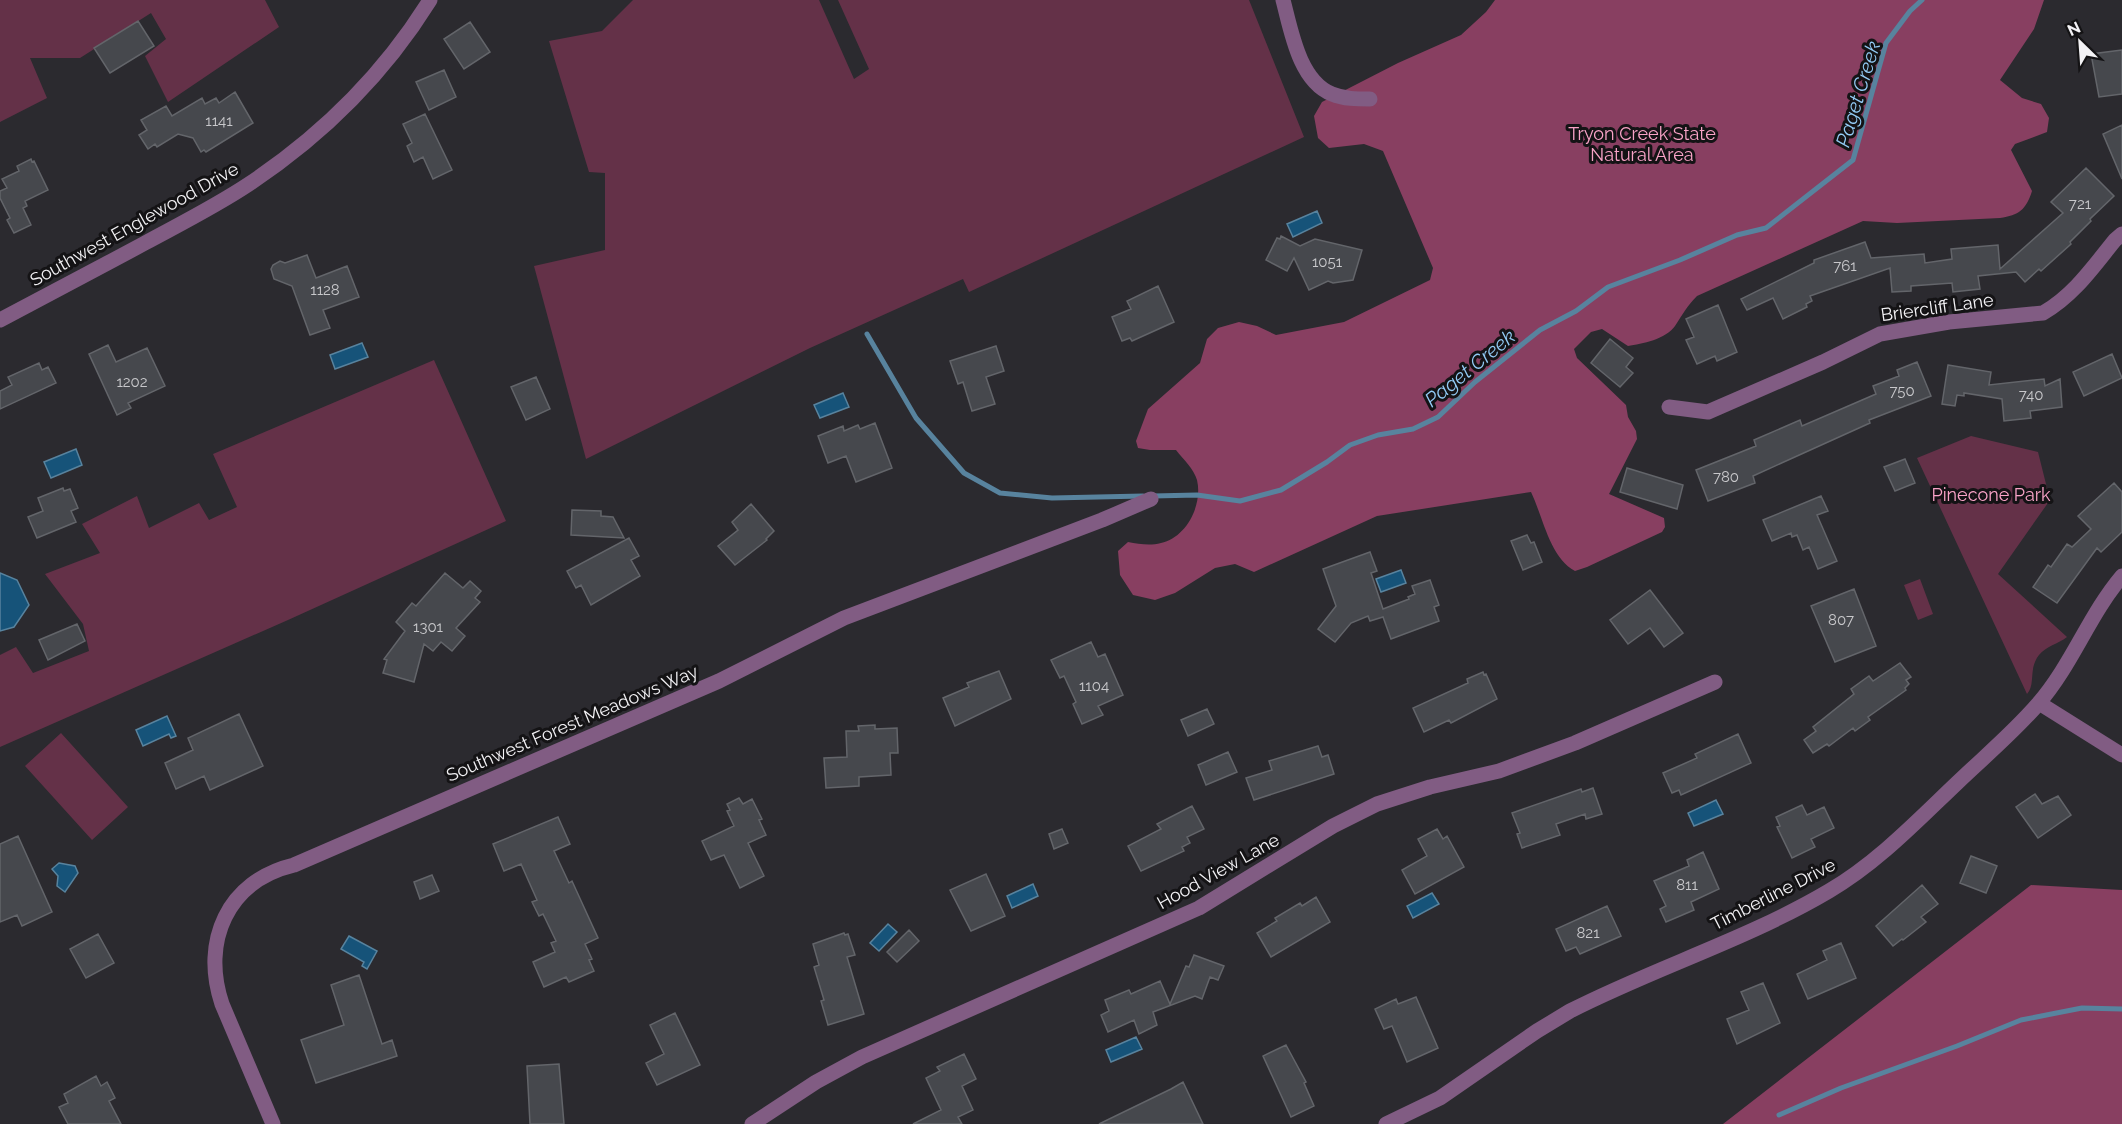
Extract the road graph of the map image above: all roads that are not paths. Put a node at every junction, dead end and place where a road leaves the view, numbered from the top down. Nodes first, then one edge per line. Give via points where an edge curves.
1 (430, 0) edge
2 (1283, 0) edge
3 (1370, 99) dead end
4 (2122, 234) edge
5 (0, 320) edge
6 (1669, 407) dead end
7 (1151, 499) dead end
8 (2122, 576) edge
9 (1715, 682) dead end
10 (2039, 703) junction
11 (2122, 755) edge
12 (273, 1124) edge
13 (752, 1124) edge
14 (1386, 1124) edge

1 - 5 street, Southwest Englewood Drive via 378,72 301,146 248,185 192,218
2 - 3 street via 1296,51 1317,83 1330,94
4 - 6 street, Briercliff Lane via 2078,286 2043,313 1949,322 1880,334 1708,412
7 - 12 street, Southwest Forest Meadows Way via 844,618 719,681 252,884 227,912 217,939 213,967 222,1004
8 - 10 street, Timberline Drive
9 - 13 street, Hood View Lane via 1510,767 1377,804 1333,826 1199,908 862,1057
10 - 11 street
10 - 14 street, Timberline Drive via 1905,832 1843,883 1786,914 1570,1011 1440,1098

